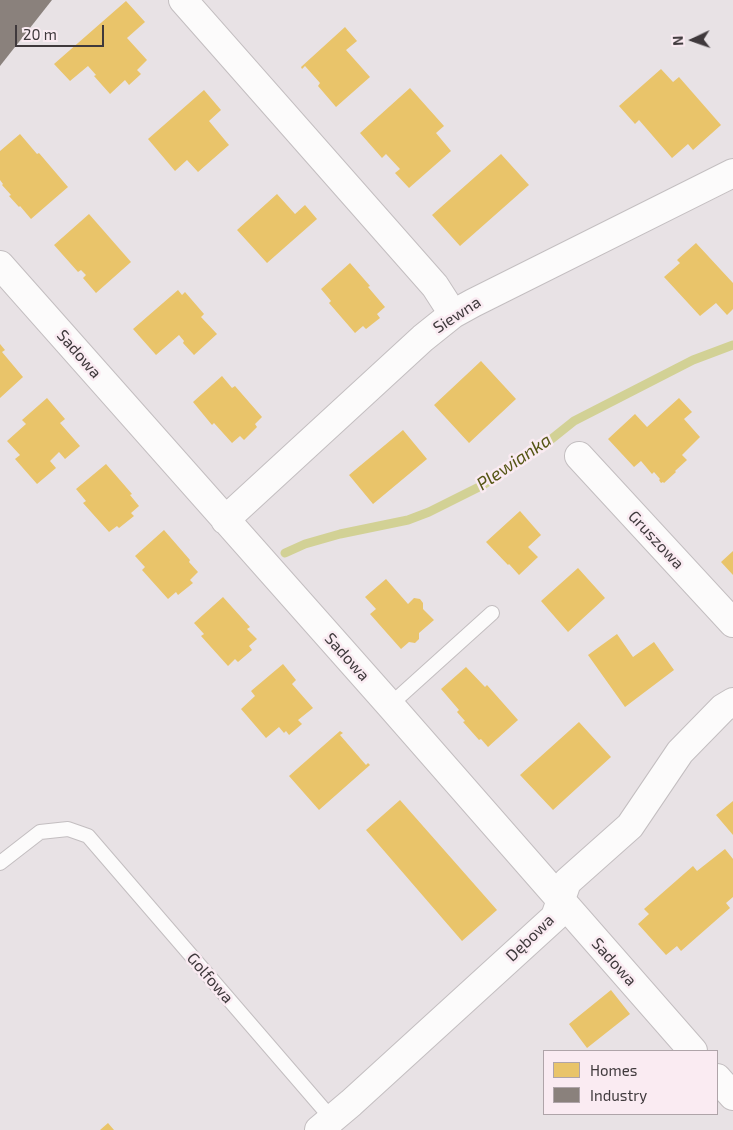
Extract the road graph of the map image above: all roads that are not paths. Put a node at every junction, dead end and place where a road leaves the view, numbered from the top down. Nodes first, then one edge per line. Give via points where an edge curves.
1 (183, 0) edge
2 (733, 174) edge
3 (0, 265) edge
4 (453, 314) junction
5 (579, 456) dead end
6 (225, 520) junction
7 (492, 613) dead end
8 (733, 624) edge
9 (733, 702) edge
10 (390, 705) junction
11 (0, 863) edge
12 (561, 902) junction
13 (692, 1050) edge
14 (718, 1079) edge
15 (733, 1096) edge
16 (325, 1124) edge

1 - 4 street via 435,286
2 - 4 street, Siewna
3 - 6 street, Sadowa
4 - 6 street, Siewna
5 - 8 street, Gruszowa
6 - 10 street, Sadowa
7 - 10 lane
9 - 12 street, Dębowa via 722,708 680,752 630,826 567,882
10 - 12 street, Sadowa
11 - 16 lane, Golfowa via 40,832 68,829 88,836
12 - 13 street, Sadowa
12 - 16 street, Dębowa via 555,917
14 - 15 street

